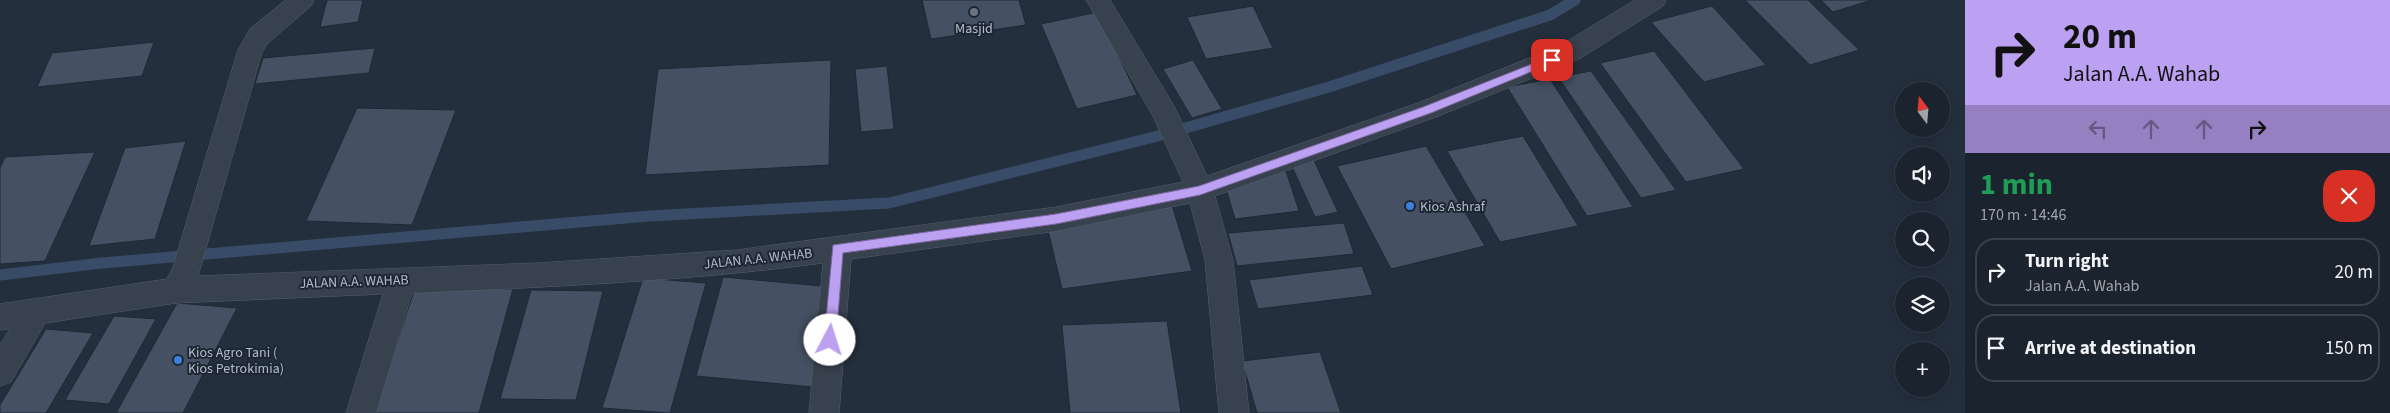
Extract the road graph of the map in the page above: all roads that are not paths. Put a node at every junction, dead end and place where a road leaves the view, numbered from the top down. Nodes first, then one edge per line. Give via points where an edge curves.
1 (302, 0) edge
2 (1098, 0) edge
3 (1654, 0) edge
4 (1200, 190) junction
5 (838, 249) junction
6 (185, 270) junction
7 (402, 279) junction
8 (36, 312) junction
9 (0, 317) edge
10 (0, 372) edge
11 (361, 413) edge
12 (824, 413) edge
13 (1234, 413) edge

1 - 6 street via 259,36 250,50
2 - 4 street via 1164,113
3 - 4 street, JALAN A.A. WAHAB via 1570,52 1427,110
4 - 5 street, JALAN A.A. WAHAB via 1056,219
4 - 13 street via 1219,260
5 - 7 street, JALAN A.A. WAHAB via 727,262 539,275
5 - 12 street
6 - 7 street, JALAN A.A. WAHAB
6 - 8 street, JALAN A.A. WAHAB
7 - 11 street
8 - 9 street, JALAN A.A. WAHAB
8 - 10 street

